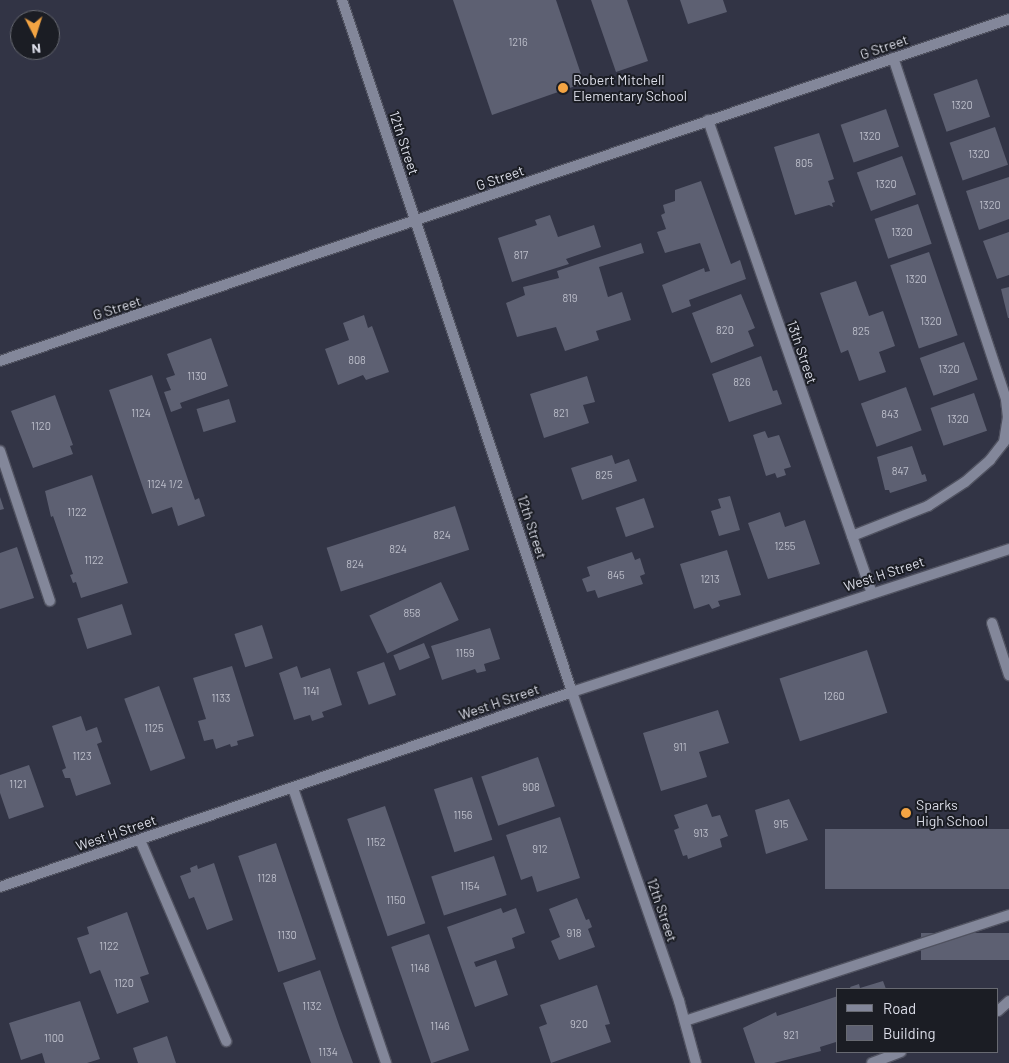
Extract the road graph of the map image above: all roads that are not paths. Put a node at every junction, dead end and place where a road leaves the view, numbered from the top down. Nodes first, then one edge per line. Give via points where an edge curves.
1 (342, 0) edge
2 (1009, 19) edge
3 (893, 58) junction
4 (708, 120) junction
5 (416, 222) junction
6 (0, 361) edge
7 (0, 451) edge
8 (852, 536) junction
9 (1009, 549) edge
10 (871, 592) junction
11 (50, 601) dead end
12 (992, 623) dead end
13 (1009, 675) edge
14 (572, 692) junction
15 (294, 788) junction
16 (140, 840) junction
17 (0, 887) edge
18 (1009, 915) edge
19 (1009, 1001) edge
20 (999, 1009) edge
21 (685, 1020) junction
22 (226, 1041) dead end
23 (898, 1053) edge
24 (386, 1063) edge
25 (696, 1063) edge
26 (872, 1063) edge

1 - 5 street, 12th Street
2 - 3 street, G Street
3 - 4 street, G Street
3 - 8 street via 1006,399 1008,418 1004,442 990,460 964,482 928,506
4 - 5 street, G Street
4 - 8 street, 13th Street
5 - 6 street, G Street
5 - 14 street, 12th Street
7 - 11 street
8 - 10 street, 13th Street
9 - 10 street, West H Street
10 - 14 street, West H Street
12 - 13 street
14 - 15 street, West H Street
14 - 21 street, 12th Street
15 - 16 street, West H Street
15 - 24 street
16 - 17 street, West H Street
16 - 22 street
18 - 21 street
19 - 20 street
21 - 25 street, 12th Street
23 - 26 street

